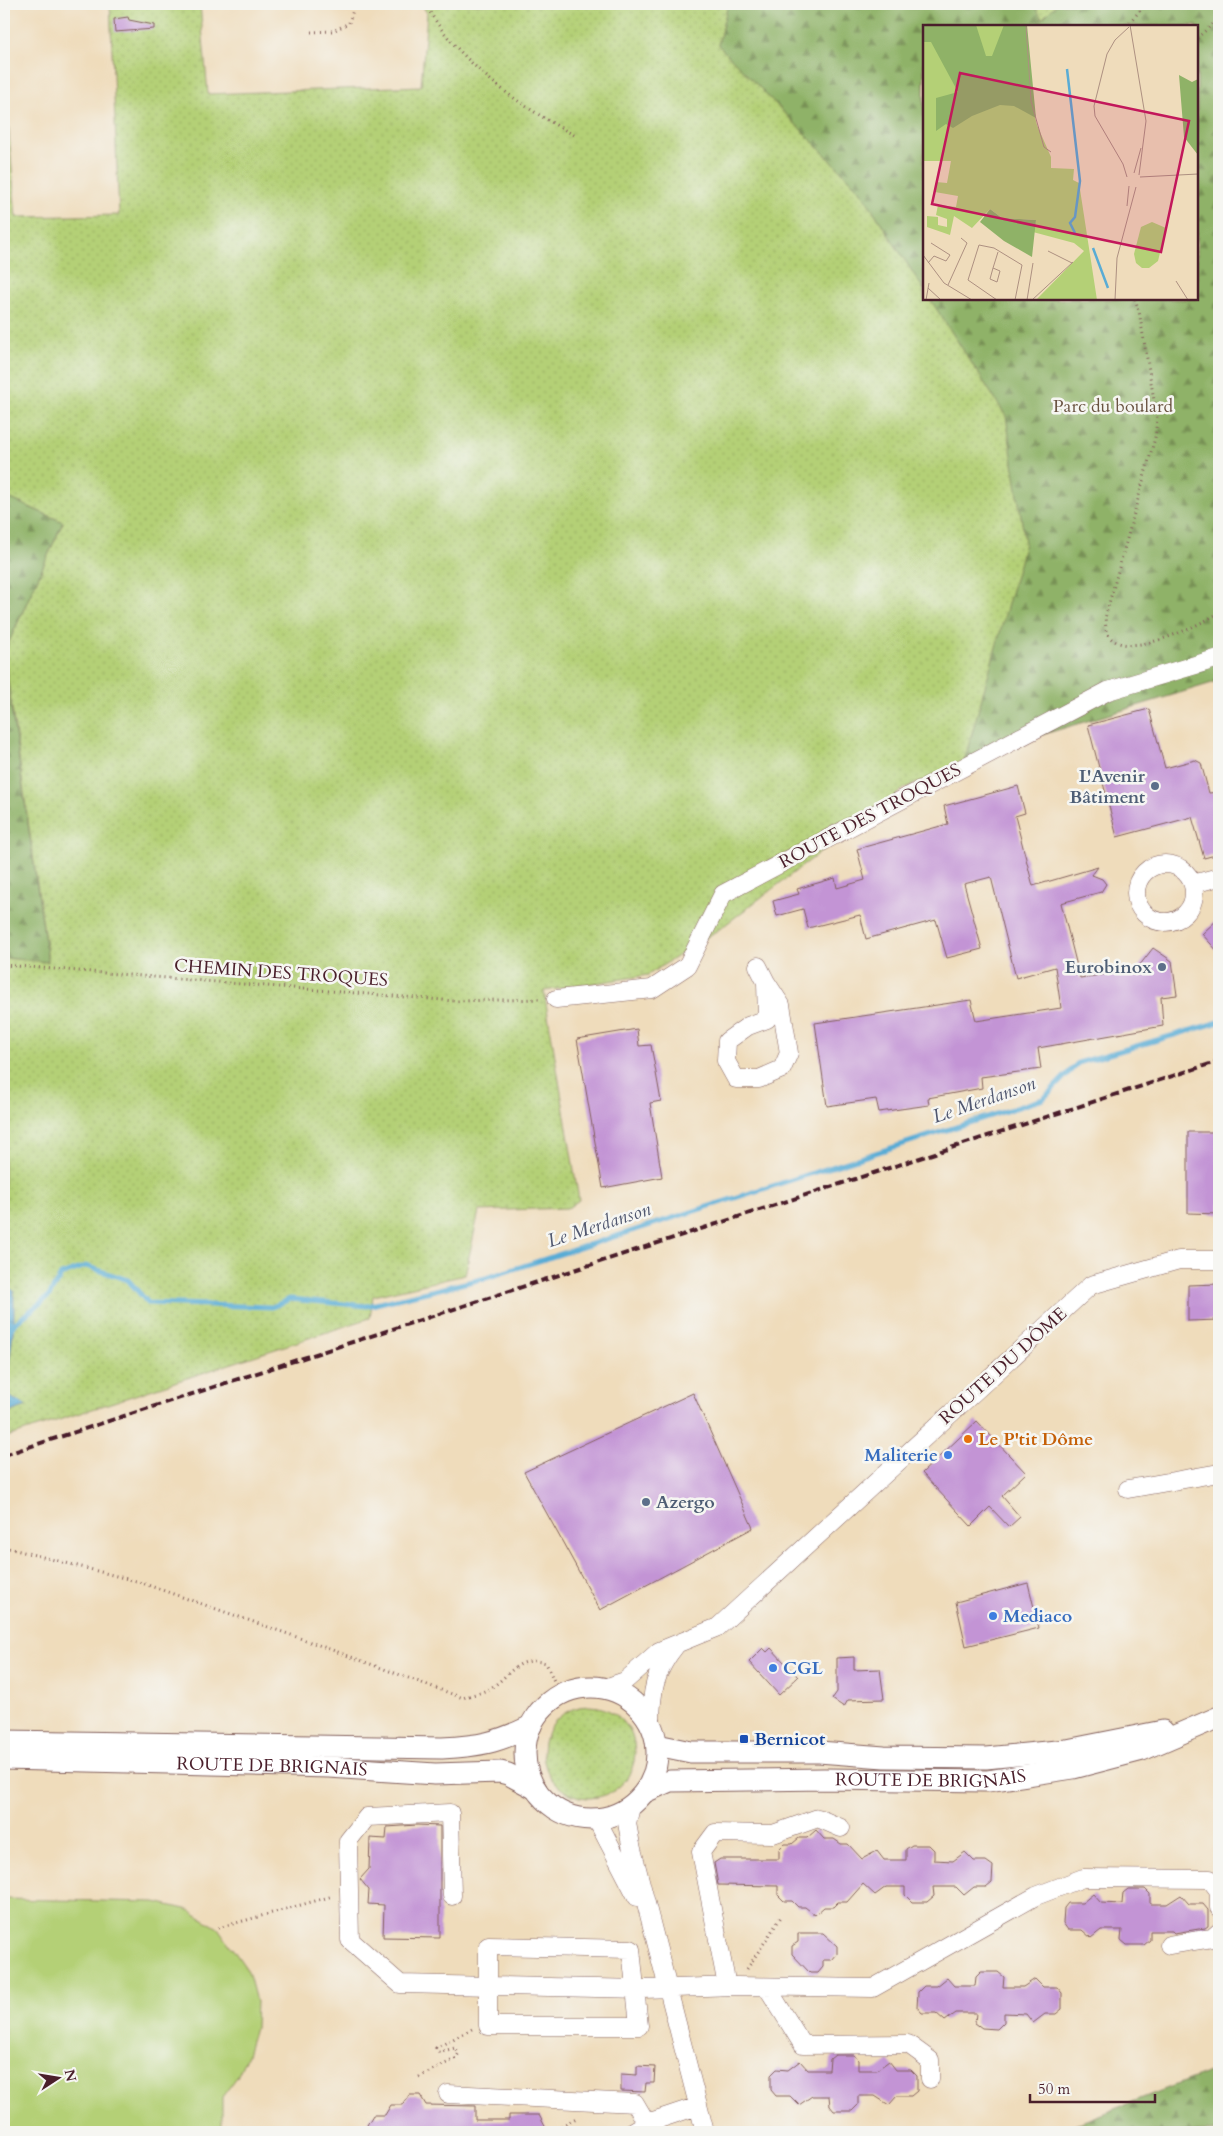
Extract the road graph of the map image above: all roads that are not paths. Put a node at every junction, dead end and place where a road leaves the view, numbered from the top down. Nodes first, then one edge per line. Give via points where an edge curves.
1 (1219, 658) edge
2 (1219, 878) edge
3 (1193, 884) dead end
4 (758, 966) dead end
5 (766, 982) junction
6 (556, 999) road end
7 (1219, 1260) edge
8 (1219, 1473) edge
9 (1128, 1489) dead end
10 (676, 1645) junction
11 (605, 1688) junction
12 (1214, 1719) edge
13 (531, 1726) junction
14 (654, 1736) junction
15 (4, 1741) edge
16 (4, 1759) edge
17 (536, 1788) junction
18 (638, 1799) junction
19 (597, 1820) junction
20 (842, 1828) dead end
21 (452, 1896) dead end
22 (1219, 1908) edge
23 (652, 1929) junction
24 (1219, 1932) edge
25 (1170, 1945) dead end
26 (667, 1986) junction
27 (731, 1986) junction
28 (487, 1987) junction
29 (767, 1987) junction
30 (636, 1988) junction
31 (930, 2079) dead end
32 (448, 2094) dead end
33 (698, 2106) junction
34 (650, 2128) edge
35 (632, 2132) edge
36 (705, 2132) edge

1 - 6 street, ROUTE DES TROQUES via 1108,691 723,894 686,966 652,990
2 - 3 street
4 - 5 street
5 - 5 street via 767,1019 748,1026 727,1041 726,1060 736,1079 759,1079 782,1069 789,1053 781,1005
7 - 10 street, ROUTE DU DÔME via 1179,1260 1091,1285 718,1627
8 - 9 street
10 - 11 street, ROUTE DU DÔME via 659,1651 625,1681
10 - 14 street via 657,1674 651,1698
11 - 13 main road via 584,1687 564,1692 547,1703
11 - 14 main road via 624,1696 640,1709
12 - 14 main road, ROUTE DE BRIGNAIS via 1067,1750 986,1758 884,1757 819,1752 691,1752
12 - 18 main road, ROUTE DE BRIGNAIS via 1142,1750 1073,1768 988,1781 670,1781
13 - 15 main road, ROUTE DE BRIGNAIS via 486,1745 442,1748
13 - 17 main road via 524,1756
14 - 18 main road via 657,1762 653,1778
16 - 17 main road, ROUTE DE BRIGNAIS via 328,1767 436,1774 500,1772
17 - 19 main road via 554,1809 575,1818
18 - 19 main road via 615,1816
18 - 23 street via 627,1823
19 - 23 street
20 - 27 street via 818,1818 773,1834 715,1833 701,1852
21 - 28 street via 450,1813 368,1817 348,1841 350,1940 400,1984
22 - 29 street via 1219,1891 1210,1878 1083,1878 1036,1896 873,1988
23 - 26 street
24 - 25 street via 1212,1938
26 - 27 street
26 - 30 street
26 - 33 street
27 - 29 street
28 - 30 street
28 - 30 street via 488,1946 631,1949
28 - 30 street via 488,2026 639,2026
29 - 31 street via 803,2045 908,2044 930,2060
32 - 34 street via 635,2104
33 - 34 street
33 - 36 street
34 - 35 street

